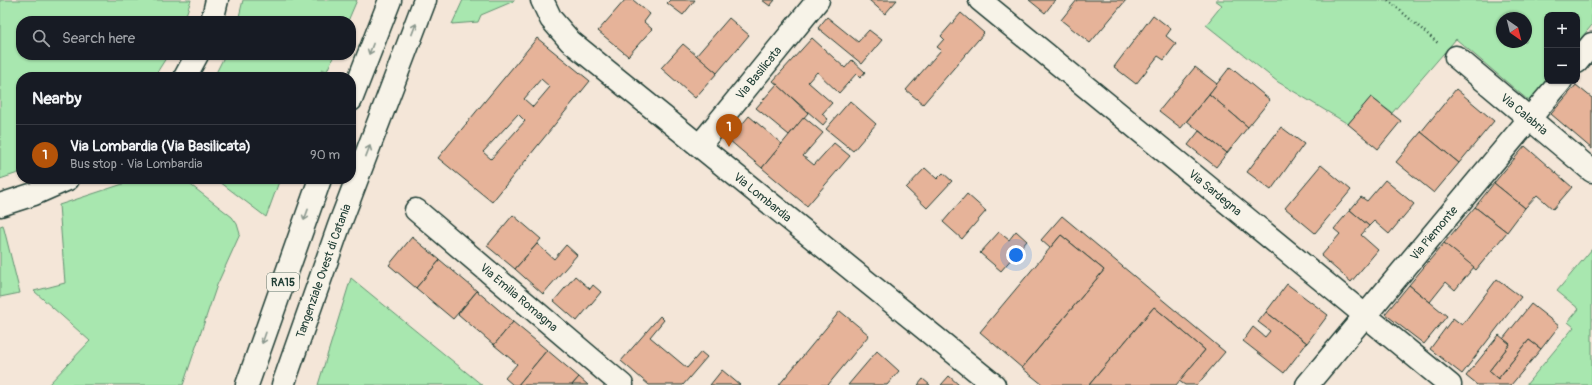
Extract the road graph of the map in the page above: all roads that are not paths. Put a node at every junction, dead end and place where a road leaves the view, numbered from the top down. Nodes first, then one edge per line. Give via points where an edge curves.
1 (217, 0) edge
2 (390, 0) edge
3 (425, 0) edge
4 (542, 0) edge
5 (818, 0) edge
6 (980, 0) edge
7 (213, 16) edge
8 (1592, 44) edge
9 (1456, 57) road end
10 (1580, 58) edge
11 (195, 60) edge
12 (188, 72) edge
13 (1558, 84) edge
14 (356, 87) edge
15 (1529, 119) junction
16 (700, 145) junction
17 (1592, 171) edge
18 (356, 181) edge
19 (57, 184) edge
20 (318, 184) edge
21 (355, 184) edge
22 (0, 205) edge
23 (416, 210) dead end
24 (339, 226) junction
25 (1365, 316) junction
26 (247, 385) edge
27 (284, 385) edge
28 (297, 385) edge
29 (622, 385) edge
30 (994, 385) edge
31 (1307, 385) edge
32 (1450, 385) edge

1 - 7 main road
2 -> 14 main road
18 -> 3 main road, Tangenziale Ovest di Catania / RA15
4 - 16 main road, Via Lombardia via 551,19 570,41
5 - 16 main road, Via Basilicata
6 - 25 main road, Via Sardegna
8 - 10 main road
9 - 15 main road, Via Calabria
11 - 12 main road
13 - 15 main road, Via Piemonte
15 - 17 main road, Via Calabria
15 - 25 main road, Via Piemonte
16 - 30 main road, Via Lombardia
19 - 22 main road
20 -> 26 main road, RA15
24 -> 21 main road, Tangenziale Ovest di Catania / RA15
23 - 29 main road, Via Emilia Romagna
24 - 27 main road, Tangenziale Ovest di Catania / RA15
24 - 28 main road
25 - 31 main road, Via Piemonte
25 - 32 main road, Via Sardegna

